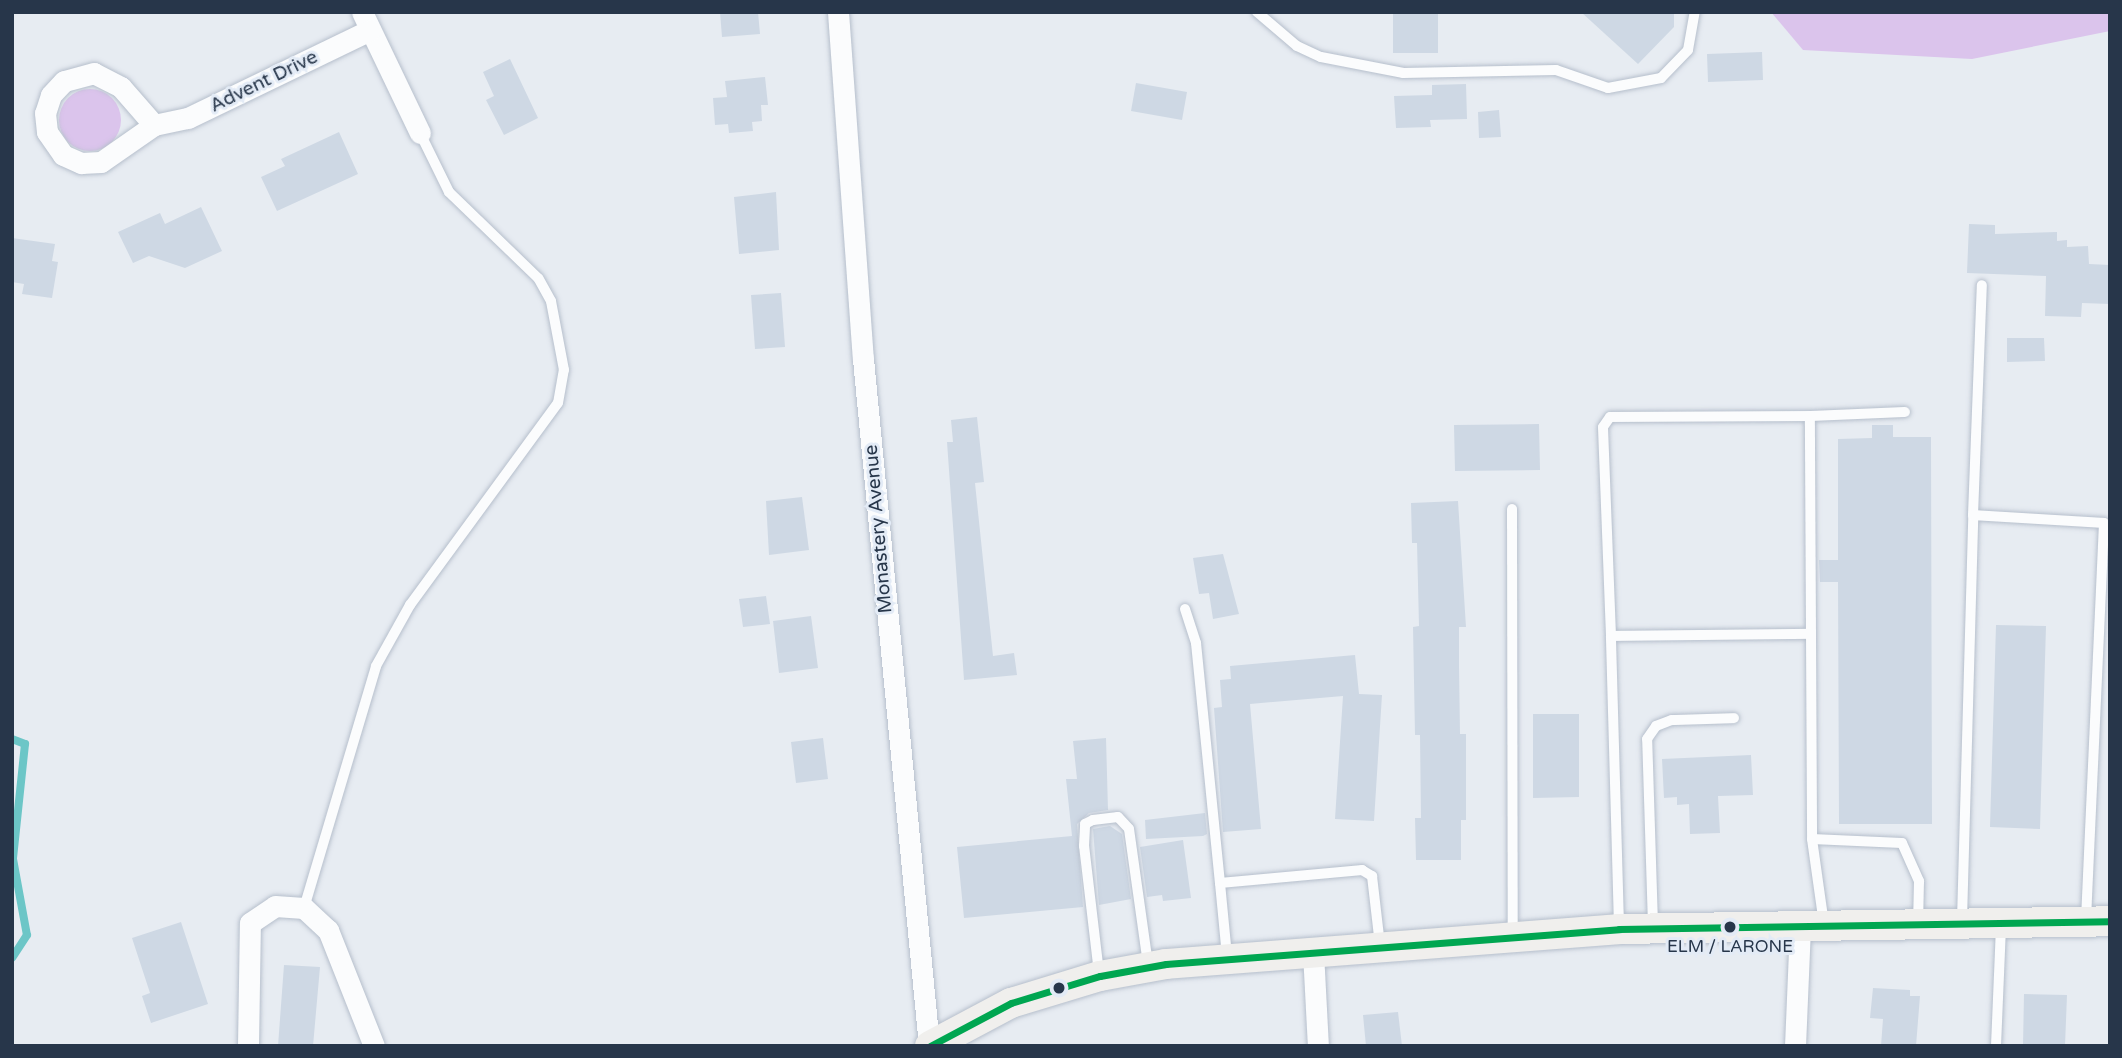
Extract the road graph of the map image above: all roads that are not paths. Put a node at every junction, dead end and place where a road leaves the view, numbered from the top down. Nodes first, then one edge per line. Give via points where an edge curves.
1 (838, 12) edge
2 (1257, 12) edge
3 (1695, 12) edge
4 (366, 21) edge
5 (154, 125) junction
6 (420, 133) joint
7 (1982, 285) dead end
8 (1905, 411) dead end
9 (1810, 416) junction
10 (1512, 509) dead end
11 (1973, 515) junction
12 (2107, 522) edge
13 (1185, 609) dead end
14 (1811, 634) junction
15 (1611, 636) junction
16 (1734, 718) dead end
17 (1812, 839) junction
18 (1220, 883) junction
19 (304, 908) junction
20 (2098, 921) edge
21 (1962, 923) junction
22 (2001, 923) junction
23 (1918, 924) junction
24 (1812, 926) junction
25 (1619, 929) junction
26 (1654, 929) junction
27 (1513, 936) junction
28 (1381, 946) junction
29 (1313, 952) junction
30 (1227, 959) junction
31 (1149, 967) junction
32 (1100, 976) junction
33 (248, 1046) edge
34 (374, 1046) edge
35 (930, 1046) edge
36 (1318, 1046) edge
37 (1795, 1046) edge
38 (1997, 1046) edge

1 - 35 street, Monastery Avenue via 863,359
2 - 3 lane via 1297,46 1321,57 1403,73 1556,70 1608,88 1661,78 1688,50
4 - 5 street, Advent Drive via 188,118
4 - 6 street
5 - 5 street, Advent Drive via 121,87 94,73 64,80 44,113 51,141 63,155 81,163 110,158
6 - 19 lane via 449,192 538,278 551,301 564,370 558,403 410,605 376,666
7 - 11 lane
8 - 9 lane
9 - 14 lane
9 - 15 lane via 1610,417 1603,428
10 - 27 lane
11 - 12 lane
11 - 21 lane
12 - 20 lane
13 - 18 lane via 1196,643
14 - 15 lane
14 - 17 lane
15 - 25 lane
16 - 26 lane via 1672,720 1656,726 1647,739
17 - 23 lane via 1902,843 1919,881
17 - 24 lane
18 - 28 lane via 1369,871
18 - 30 lane
19 - 33 street via 275,906 250,923
19 - 34 street via 328,930
20 - 22 main road
21 - 22 main road
21 - 23 main road
22 - 38 lane
23 - 24 main road
24 - 26 main road
24 - 37 street
25 - 26 main road
25 - 27 main road
27 - 28 main road
28 - 29 main road
29 - 30 main road
29 - 36 street
30 - 31 main road
31 - 32 main road
31 - 32 lane via 1129,829 1118,817 1093,820 1085,824 1084,846
32 - 35 main road via 1011,1003

